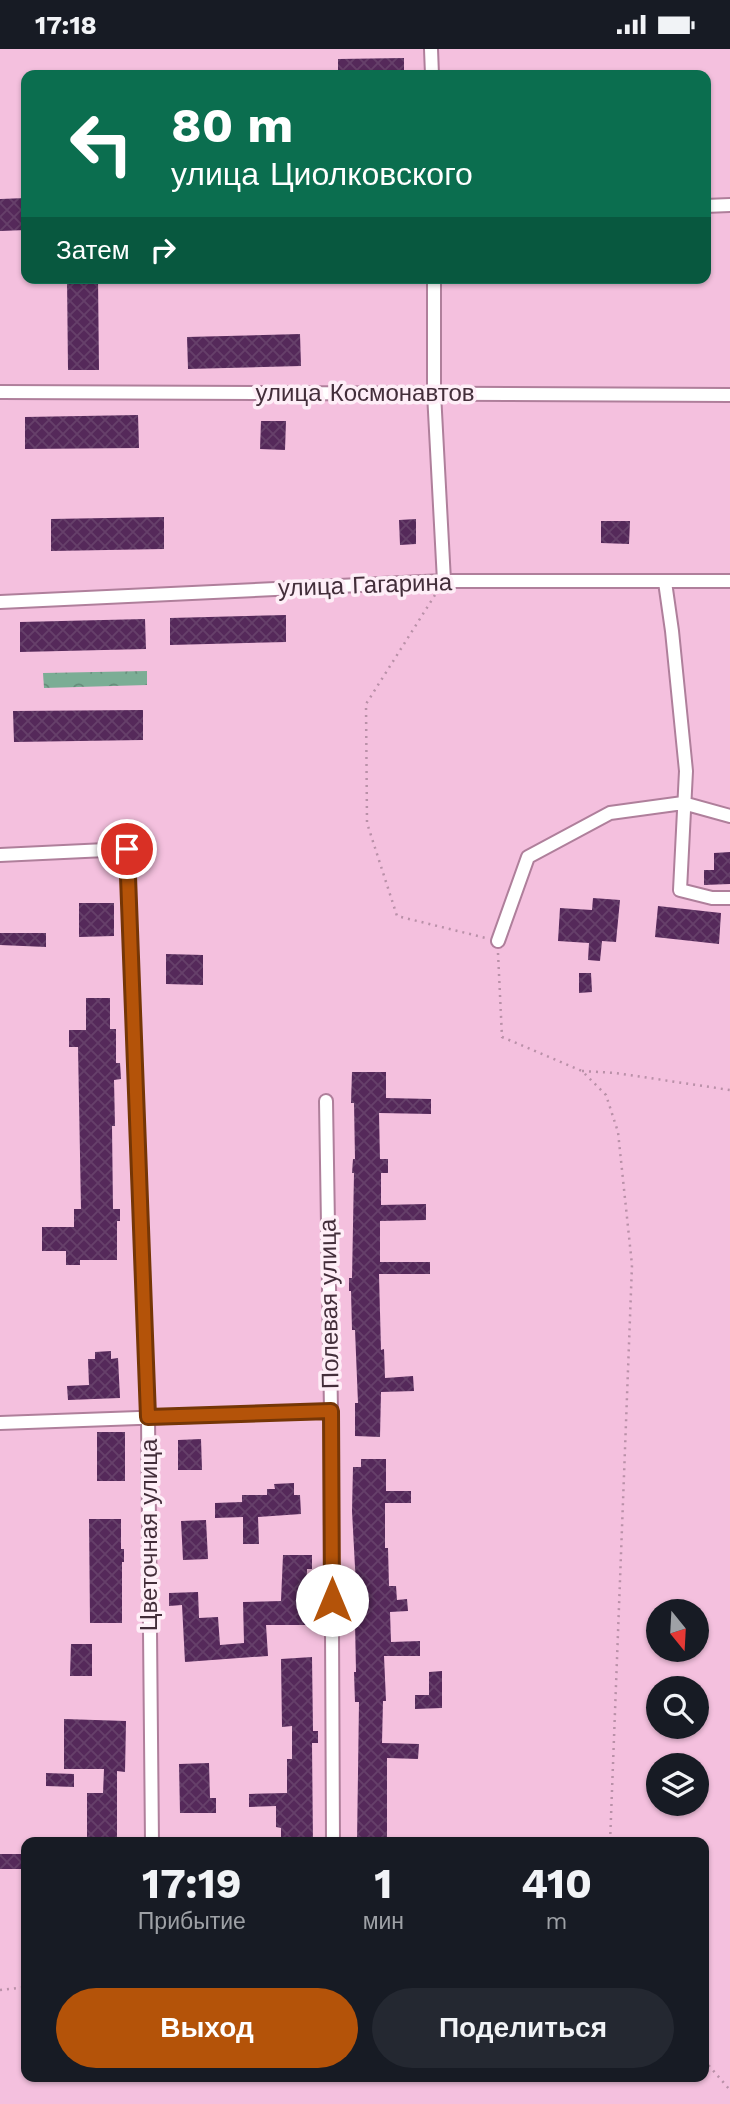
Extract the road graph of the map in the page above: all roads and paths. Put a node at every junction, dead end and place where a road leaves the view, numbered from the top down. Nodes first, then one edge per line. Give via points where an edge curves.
1 (431, 49) edge
2 (432, 70) edge
3 (730, 205) edge
4 (711, 206) edge
5 (434, 284) edge
6 (0, 392) edge
7 (434, 393) junction
8 (730, 395) edge
9 (444, 581) junction
10 (730, 581) edge
11 (665, 582) junction
12 (0, 601) edge
13 (683, 803) junction
14 (730, 816) edge
15 (0, 855) edge
16 (730, 898) edge
17 (498, 941) junction
18 (582, 1071) junction
19 (730, 1090) edge
20 (326, 1101) dead end
21 (331, 1411) junction
22 (148, 1417) junction
23 (0, 1423) edge
24 (152, 1837) edge
25 (333, 1837) edge
26 (610, 1837) edge
27 (21, 1988) edge
28 (0, 1990) edge
29 (709, 2066) edge
30 (730, 2090) edge

1 - 2 street
3 - 4 street
5 - 7 street
6 - 7 street, улица Космонавтов
7 - 8 street, улица Космонавтов
7 - 9 street
9 - 11 street, улица Гагарина
9 - 12 street, улица Гагарина
9 - 17 path via 366,704 367,823 397,916
10 - 11 street, улица Гагарина
11 - 13 street via 686,771
13 - 14 street
13 - 16 street via 680,890
13 - 17 street via 610,813 528,857
15 - 22 street, Цветочная улица via 127,849
17 - 18 path via 502,1037
18 - 19 path
18 - 26 path via 606,1095 618,1132 632,1265
20 - 21 street, Полевая улица
21 - 22 street
21 - 25 street, Полевая улица
22 - 23 street
22 - 24 street, Цветочная улица
27 - 28 path
29 - 30 path

